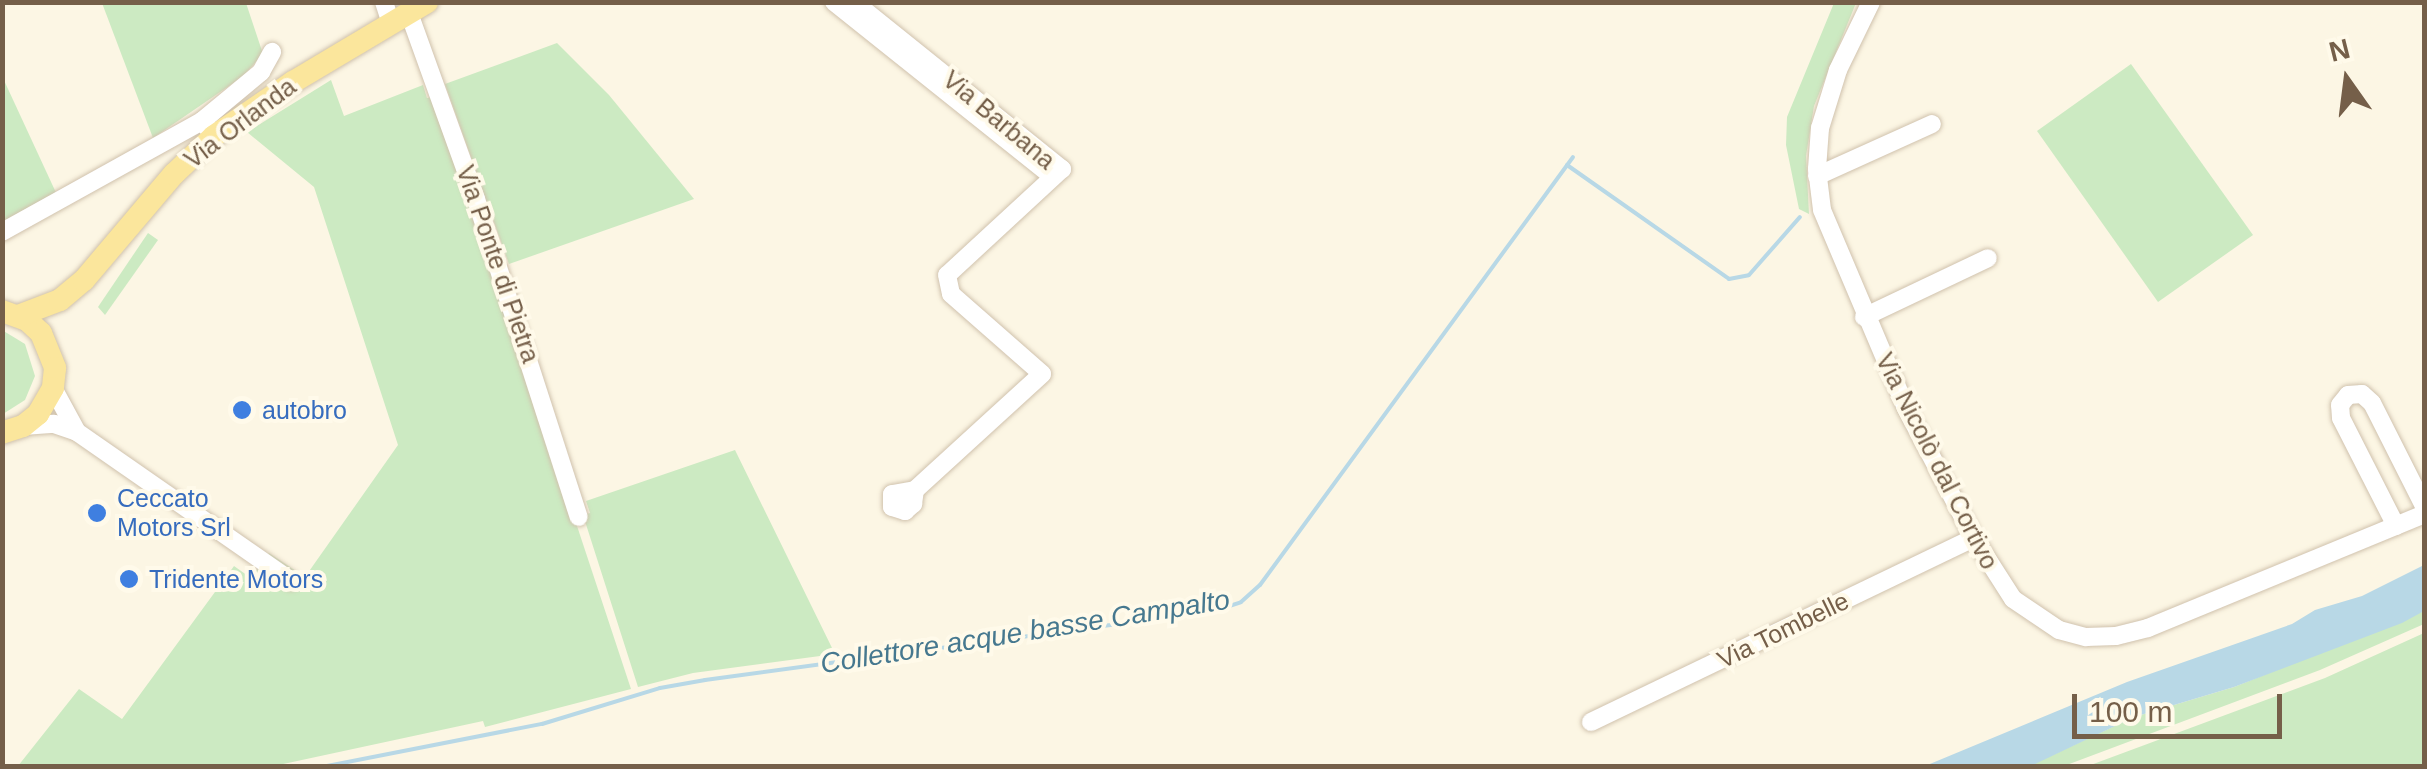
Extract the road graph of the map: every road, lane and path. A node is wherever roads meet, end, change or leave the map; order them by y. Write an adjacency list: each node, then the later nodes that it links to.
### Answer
1 (834, 2): 9 (street)
2 (854, 2): 9 (street, Via Barbana)
3 (1871, 6): 8 (street, Via Nicolò dal Cortivo)
4 (402, 11): 7 (main road, Via Orlanda); 22 (street, Via Ponte di Pietra)
5 (272, 52): 7 (street)
6 (1932, 124): 8 (street)
7 (208, 128): 10 (street); 12 (main road, Via Orlanda)
8 (1817, 176): 14 (street, Via Nicolò dal Cortivo)
9 (1053, 177): 19 (street, Via Barbana)
10 (2, 232)
11 (1988, 258): 14 (street)
12 (84, 280): 13 (main road, Via Orlanda); 15 (main road, Via Orlanda)
13 (10, 314): 15 (main road)
14 (1864, 316): 24 (street, Via Nicolò dal Cortivo)
15 (50, 349): 16 (main road)
16 (53, 388): 17 (main road); 18 (street)
17 (8, 431): 18 (street)
18 (77, 432): 25 (street)
19 (915, 490)
20 (2424, 506): 23 (street)
21 (2424, 514): 23 (street, Via Nicolò dal Cortivo)
22 (580, 516)
23 (2396, 526): 24 (street, Via Nicolò dal Cortivo)
24 (1974, 538): 26 (street, Via Tombelle)
25 (290, 581)
26 (1591, 722)

